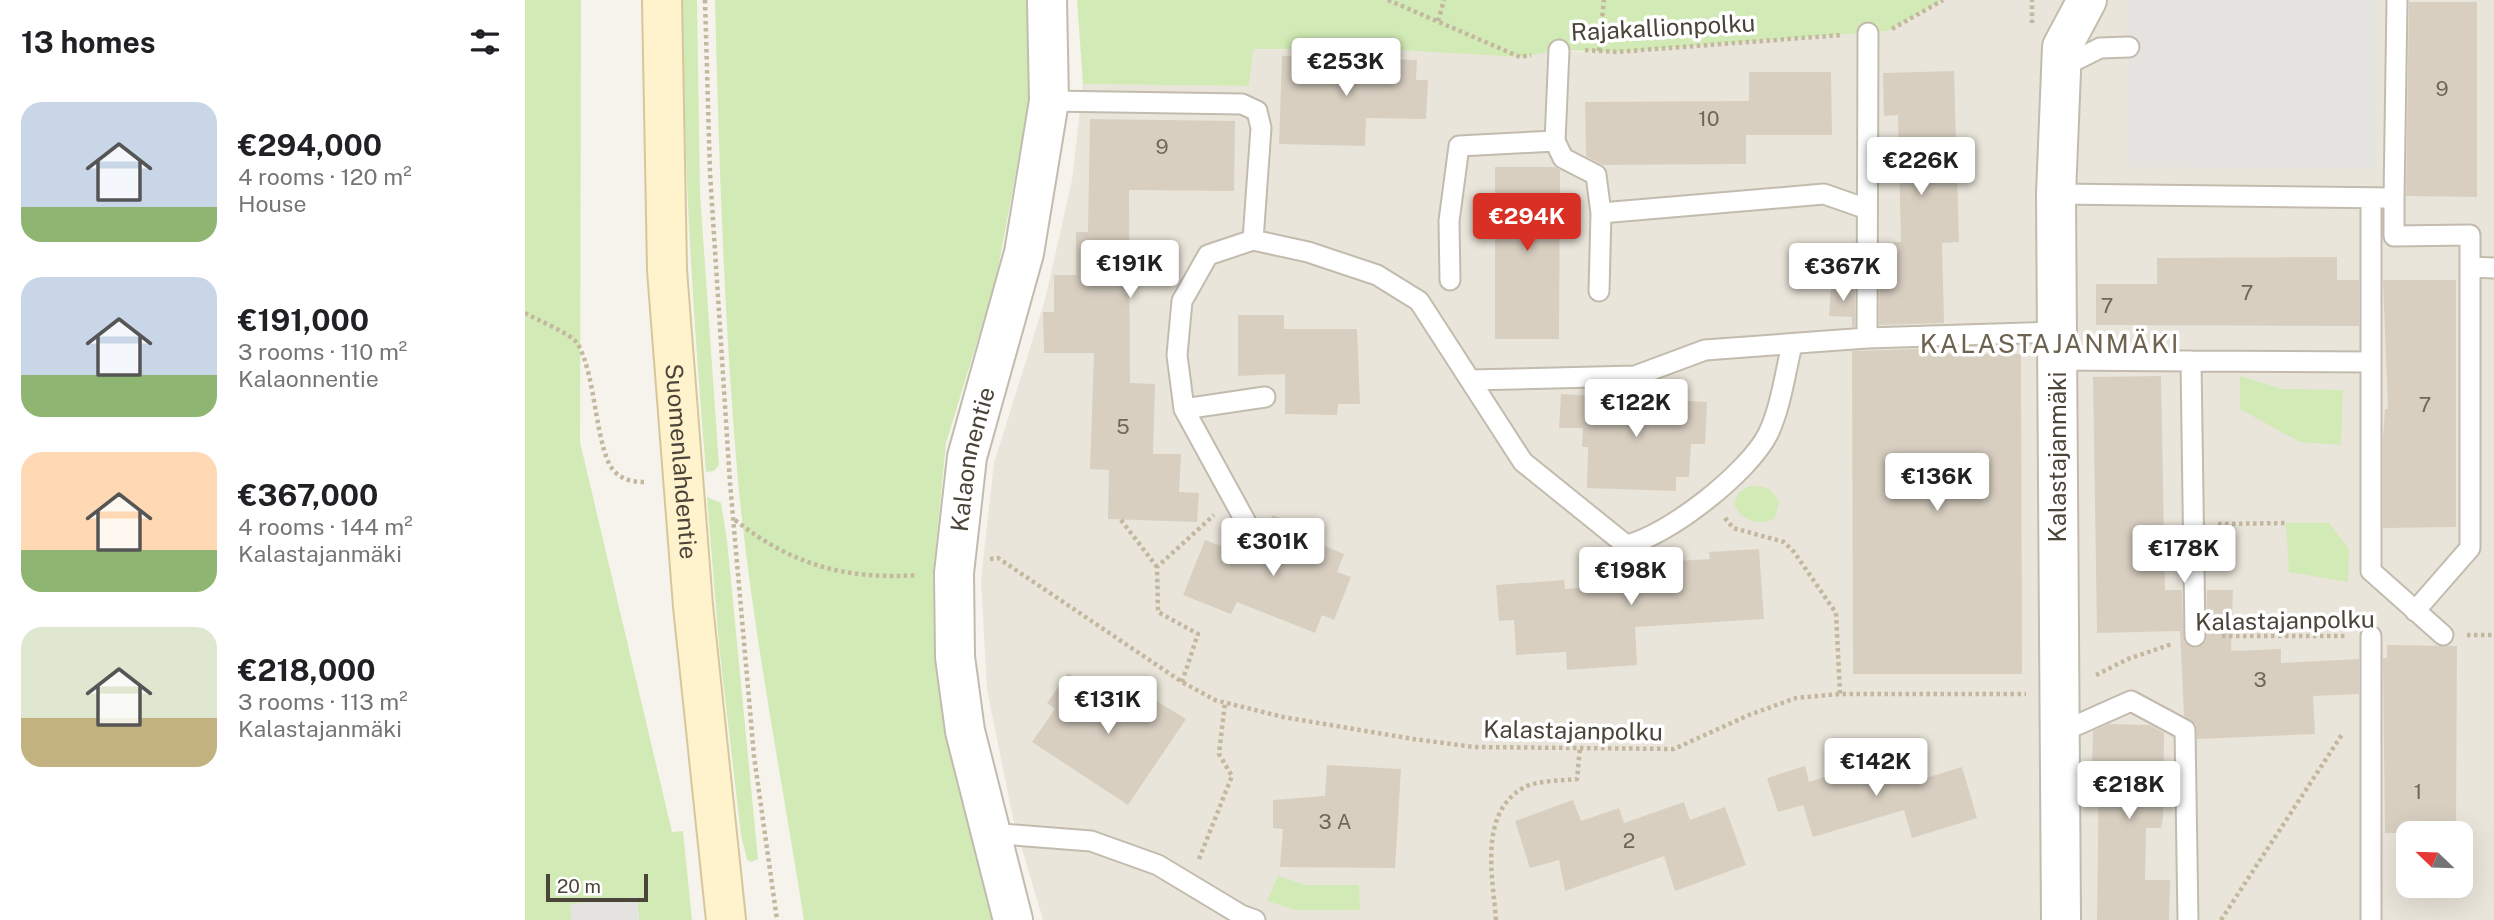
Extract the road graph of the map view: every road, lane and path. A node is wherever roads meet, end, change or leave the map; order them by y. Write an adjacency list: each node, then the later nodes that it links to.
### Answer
1 (662, 0): 62 (main road, Suomenlahdentie)
2 (705, 0): 40 (path)
3 (1047, 0): 16 (street, Kalaonnentie)
4 (1388, 0): 10 (path, Rajakallionpolku)
5 (1444, 0): 10 (path)
6 (1604, 0): 14 (path)
7 (1943, 0): 11 (path, Rajakallionpolku)
8 (2087, 0): 15 (street, Kalastajanmäki)
9 (2397, 0): 19 (lane)
10 (1438, 22): 13 (path, Rajakallionpolku)
11 (1868, 33): 14 (path, Rajakallionpolku); 21 (lane)
12 (2129, 47): 15 (lane)
13 (1559, 50): 14 (path, Rajakallionpolku); 17 (lane)
14 (1599, 51)
15 (2062, 66): 18 (street, Kalastajanmäki)
16 (1049, 101): 23 (lane); 46 (street, Kalaonnentie)
17 (1555, 141): 22 (lane); 26 (lane)
18 (2056, 194): 20 (lane); 31 (street, Kalastajanmäki)
19 (2394, 198): 20 (lane); 24 (lane)
20 (2371, 199): 33 (lane)
21 (1867, 209): 22 (lane); 29 (lane)
22 (1601, 213): 27 (lane)
23 (1253, 240): 34 (lane); 36 (lane)
24 (2470, 267): 25 (lane); 47 (lane)
25 (2494, 268)
26 (1450, 280)
27 (1599, 291)
28 (525, 313): 37 (path)
29 (1867, 338): 30 (lane); 31 (lane)
30 (1792, 345): 34 (lane); 39 (lane)
31 (2056, 346): 32 (lane); 56 (street, Kalastajanmäki)
32 (2191, 361): 33 (lane); 43 (lane)
33 (2371, 362): 47 (lane)
34 (1470, 380): 39 (lane)
35 (1265, 397): 36 (lane)
36 (1184, 408): 38 (lane)
37 (631, 481)
38 (1232, 497): 44 (lane); 45 (path)
39 (1709, 498): 54 (path)
40 (735, 520): 46 (path, Kalastajanpolku); 63 (path)
41 (1121, 520): 45 (path)
42 (2286, 523): 43 (path)
43 (2193, 525): 50 (lane)
44 (1254, 537)
45 (1157, 567): 53 (path)
46 (954, 573): 53 (path, Kalastajanpolku); 59 (street, Kalaonnentie)
47 (2416, 611): 48 (lane)
48 (2443, 635): 49 (path)
49 (2494, 635)
50 (2195, 636): 52 (path, Kalastajanpolku); 56 (path, Kalastajanpolku)
51 (2371, 636): 61 (lane)
52 (2349, 649)
53 (1182, 682): 55 (path, Kalastajanpolku)
54 (1840, 694): 56 (path, Kalastajanpolku); 58 (path, Kalastajanpolku)
55 (1225, 702): 58 (path, Kalastajanpolku); 60 (path)
56 (2067, 709): 67 (street, Kalastajanmäki); 68 (lane)
57 (2348, 726): 69 (path)
58 (1580, 748): 66 (path)
59 (989, 833): 60 (lane); 64 (street, Kalaonnentie)
60 (1189, 883): 65 (lane)
61 (2370, 900): 70 (lane); 71 (lane)
62 (726, 920)
63 (777, 920)
64 (1013, 920)
65 (1255, 920)
66 (1496, 920)
67 (2061, 920)
68 (2187, 920)
69 (2221, 920)
70 (2353, 920)
71 (2371, 920)

